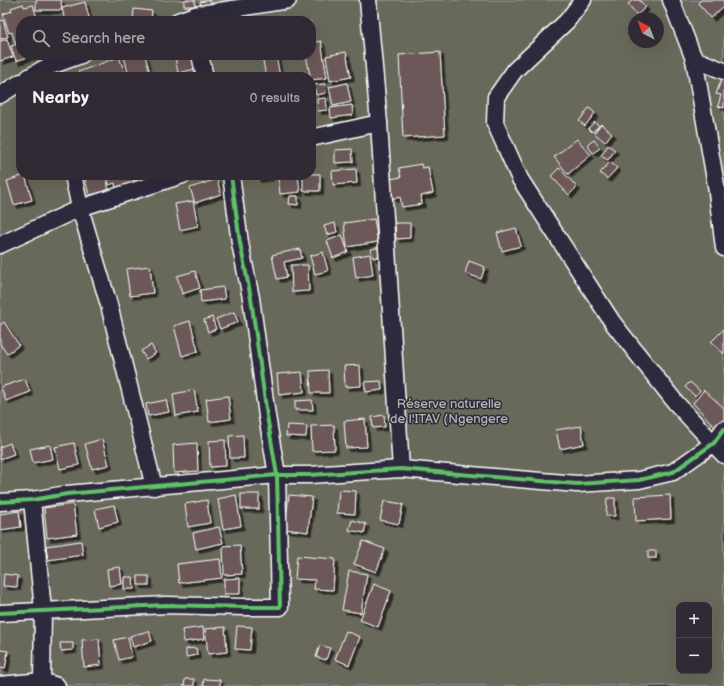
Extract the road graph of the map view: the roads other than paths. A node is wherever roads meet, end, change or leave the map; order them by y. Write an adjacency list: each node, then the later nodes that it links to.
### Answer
1 (288, 0): 5 (street)
2 (368, 0): 14 (street)
3 (584, 0): 23 (street)
4 (671, 0): 6 (street)
5 (205, 16)
6 (694, 58): 9 (street); 21 (street)
7 (70, 60): 10 (street)
8 (201, 60): 11 (street)
9 (724, 71)
10 (46, 72)
11 (204, 72)
12 (16, 85): 13 (street)
13 (0, 95)
14 (378, 123): 15 (street); 24 (street)
15 (316, 137)
16 (74, 180): 19 (street)
17 (167, 180): 19 (street)
18 (232, 180): 25 (street)
19 (80, 208): 20 (street); 26 (street)
20 (0, 245)
21 (724, 248)
22 (724, 429): 23 (street)
23 (719, 449): 24 (street)
24 (401, 469): 25 (street)
25 (277, 475): 26 (street); 29 (street)
26 (154, 487): 27 (street)
27 (32, 500): 28 (street); 29 (street)
28 (0, 502)
29 (43, 610): 30 (street); 31 (street)
30 (0, 613)
31 (42, 681): 32 (street); 33 (street)
32 (1, 685)
33 (57, 686)

